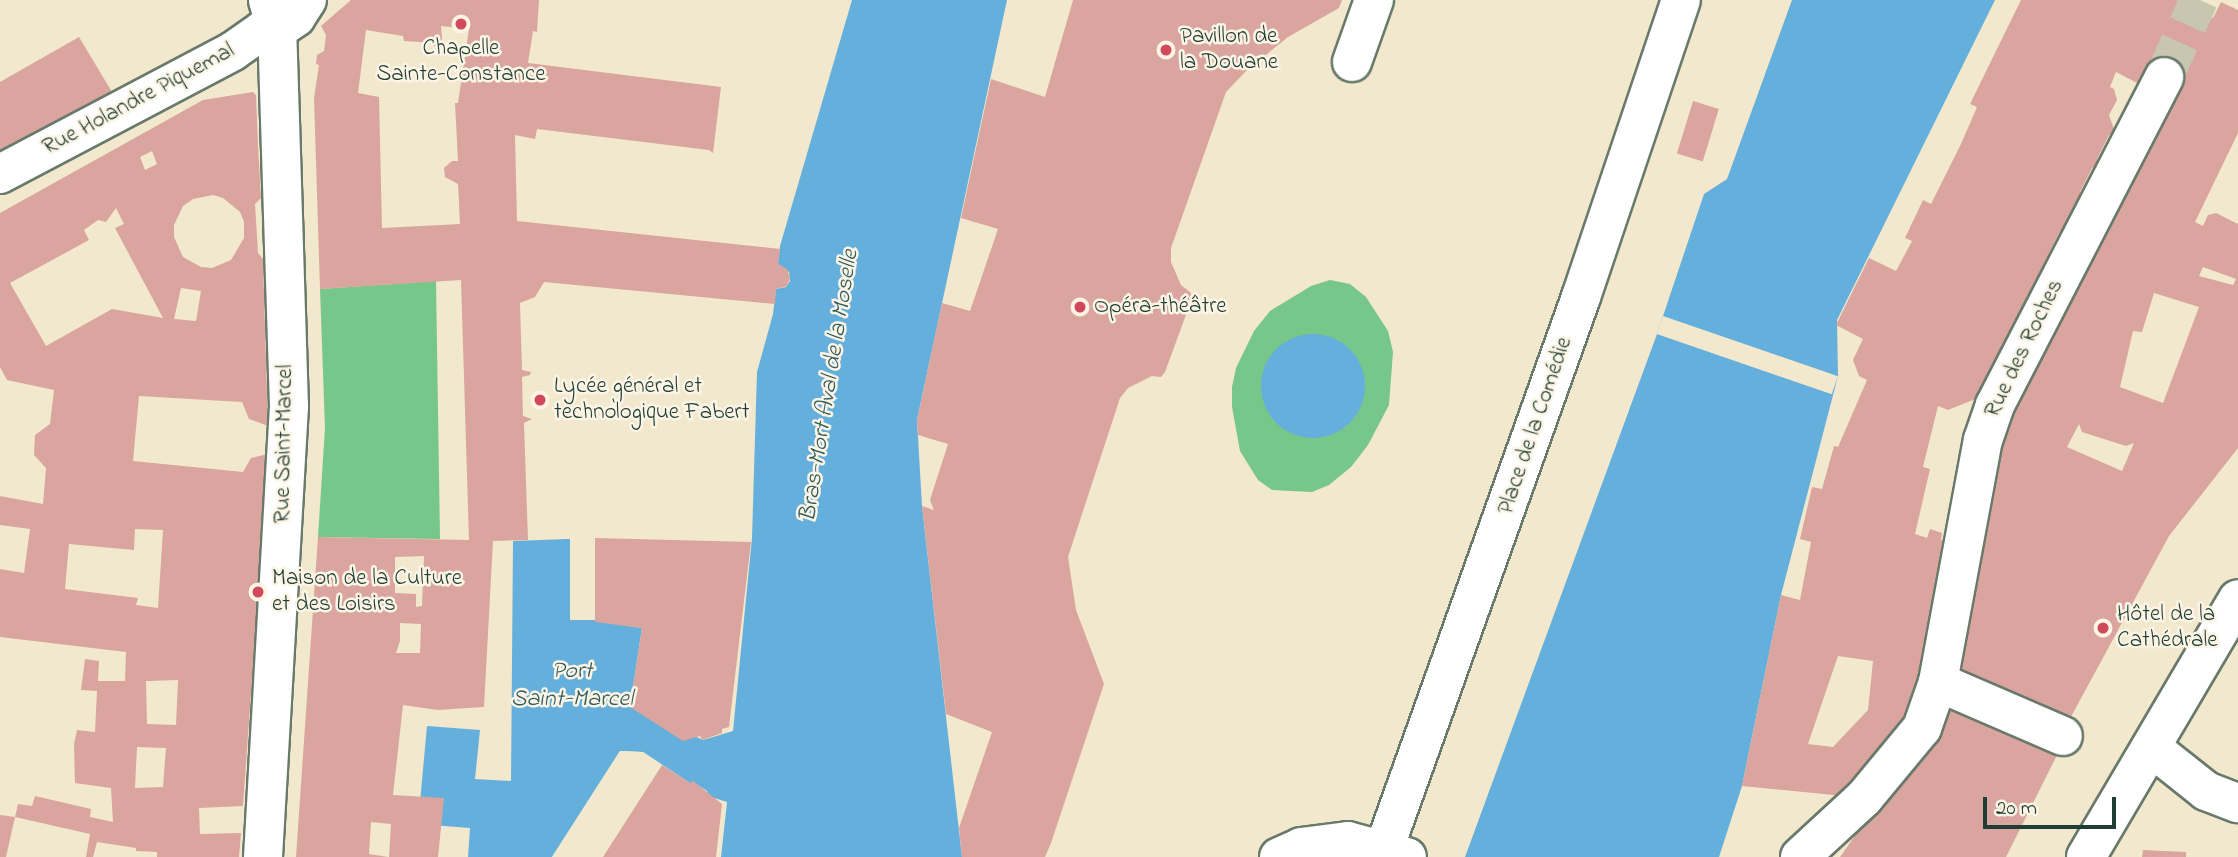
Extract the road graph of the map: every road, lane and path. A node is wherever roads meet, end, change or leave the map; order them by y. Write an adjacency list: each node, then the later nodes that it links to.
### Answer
1 (306, 0): 4 (street)
2 (1374, 0): 5 (street)
3 (1681, 0): 13 (street, Place de la Comédie)
4 (272, 15): 7 (street, Rue Holandre Piquemal); 14 (street, Rue Saint-Marcel)
5 (1352, 62)
6 (2164, 77): 9 (street, Rue des Roches)
7 (0, 174)
8 (2238, 599): 11 (street)
9 (1938, 682): 10 (street); 16 (street, Rue des Roches)
10 (2063, 736)
11 (2152, 748): 12 (street); 17 (street)
12 (2238, 803)
13 (1396, 853): 15 (street, Place de la Comédie)
14 (263, 857)
15 (1279, 857)
16 (1800, 857)
17 (2086, 857)

